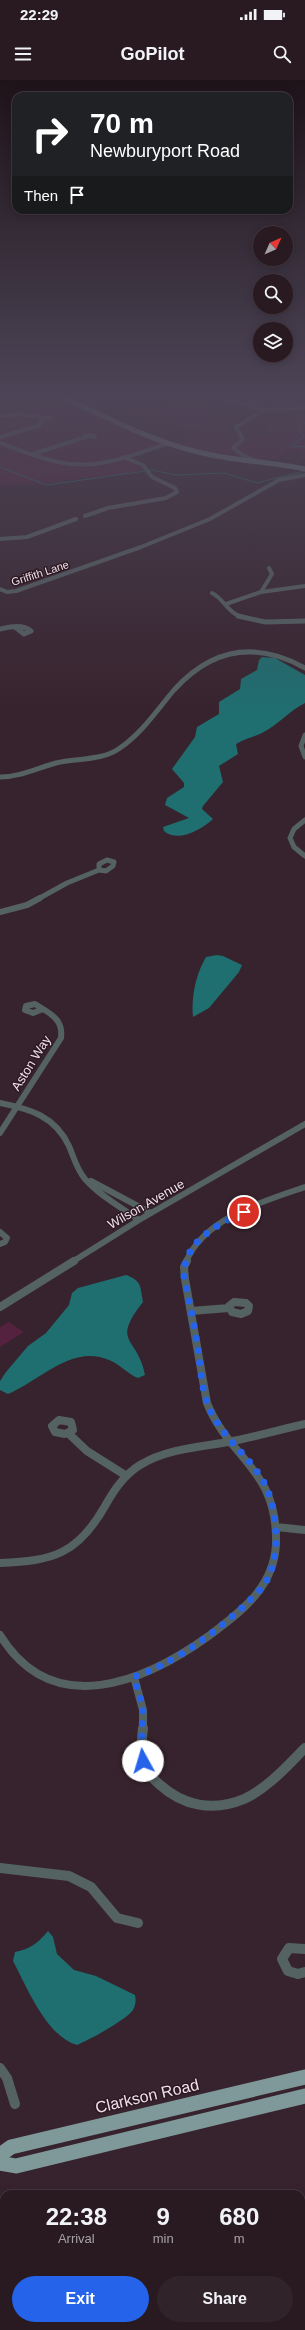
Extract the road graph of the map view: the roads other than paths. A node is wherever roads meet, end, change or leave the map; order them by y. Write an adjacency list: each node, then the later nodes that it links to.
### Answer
1 (143, 502): 3 (street)
2 (241, 502): 6 (street, Griffith Lane)
3 (0, 539)
4 (269, 568): 7 (street)
5 (305, 586): 7 (street)
6 (0, 589)
7 (261, 592): 9 (street)
8 (212, 593): 9 (street)
9 (226, 604): 10 (street)
10 (305, 621)
11 (15, 627): 12 (street)
12 (0, 629)
13 (305, 668): 16 (street)
14 (305, 735): 15 (street)
15 (305, 757)
16 (0, 777)
17 (305, 820): 18 (street)
18 (305, 856)
19 (100, 870): 20 (street)
20 (0, 912)
21 (43, 1009): 23 (street, Aston Way)
22 (0, 1103): 23 (street)
23 (17, 1106): 25 (street, Aston Way); 26 (street)
24 (305, 1124): 28 (street, Wilson Avenue)
25 (0, 1133)
26 (85, 1178): 28 (street); 29 (street)
27 (305, 1187): 34 (street)
28 (151, 1213): 29 (street, Wilson Avenue)
29 (139, 1220): 32 (street, Wilson Avenue)
30 (0, 1232): 31 (street)
31 (0, 1244)
32 (0, 1307)
33 (229, 1308): 34 (street)
34 (191, 1311): 37 (street)
35 (305, 1424): 37 (street)
36 (68, 1433): 38 (street)
37 (230, 1442): 38 (street); 39 (street)
38 (125, 1475): 41 (street)
39 (276, 1527): 40 (street); 43 (street)
40 (305, 1530)
41 (0, 1563)
42 (0, 1636): 43 (street)
43 (134, 1677): 44 (street)
44 (305, 1748)
45 (0, 1868): 46 (street)
46 (138, 1923)
47 (305, 1949): 48 (street)
48 (305, 1972)
49 (0, 2068): 52 (street)
50 (305, 2077): 53 (main road, Clarkson Road)
51 (305, 2096): 54 (main road)
52 (15, 2104)
53 (0, 2155)
54 (0, 2163)

